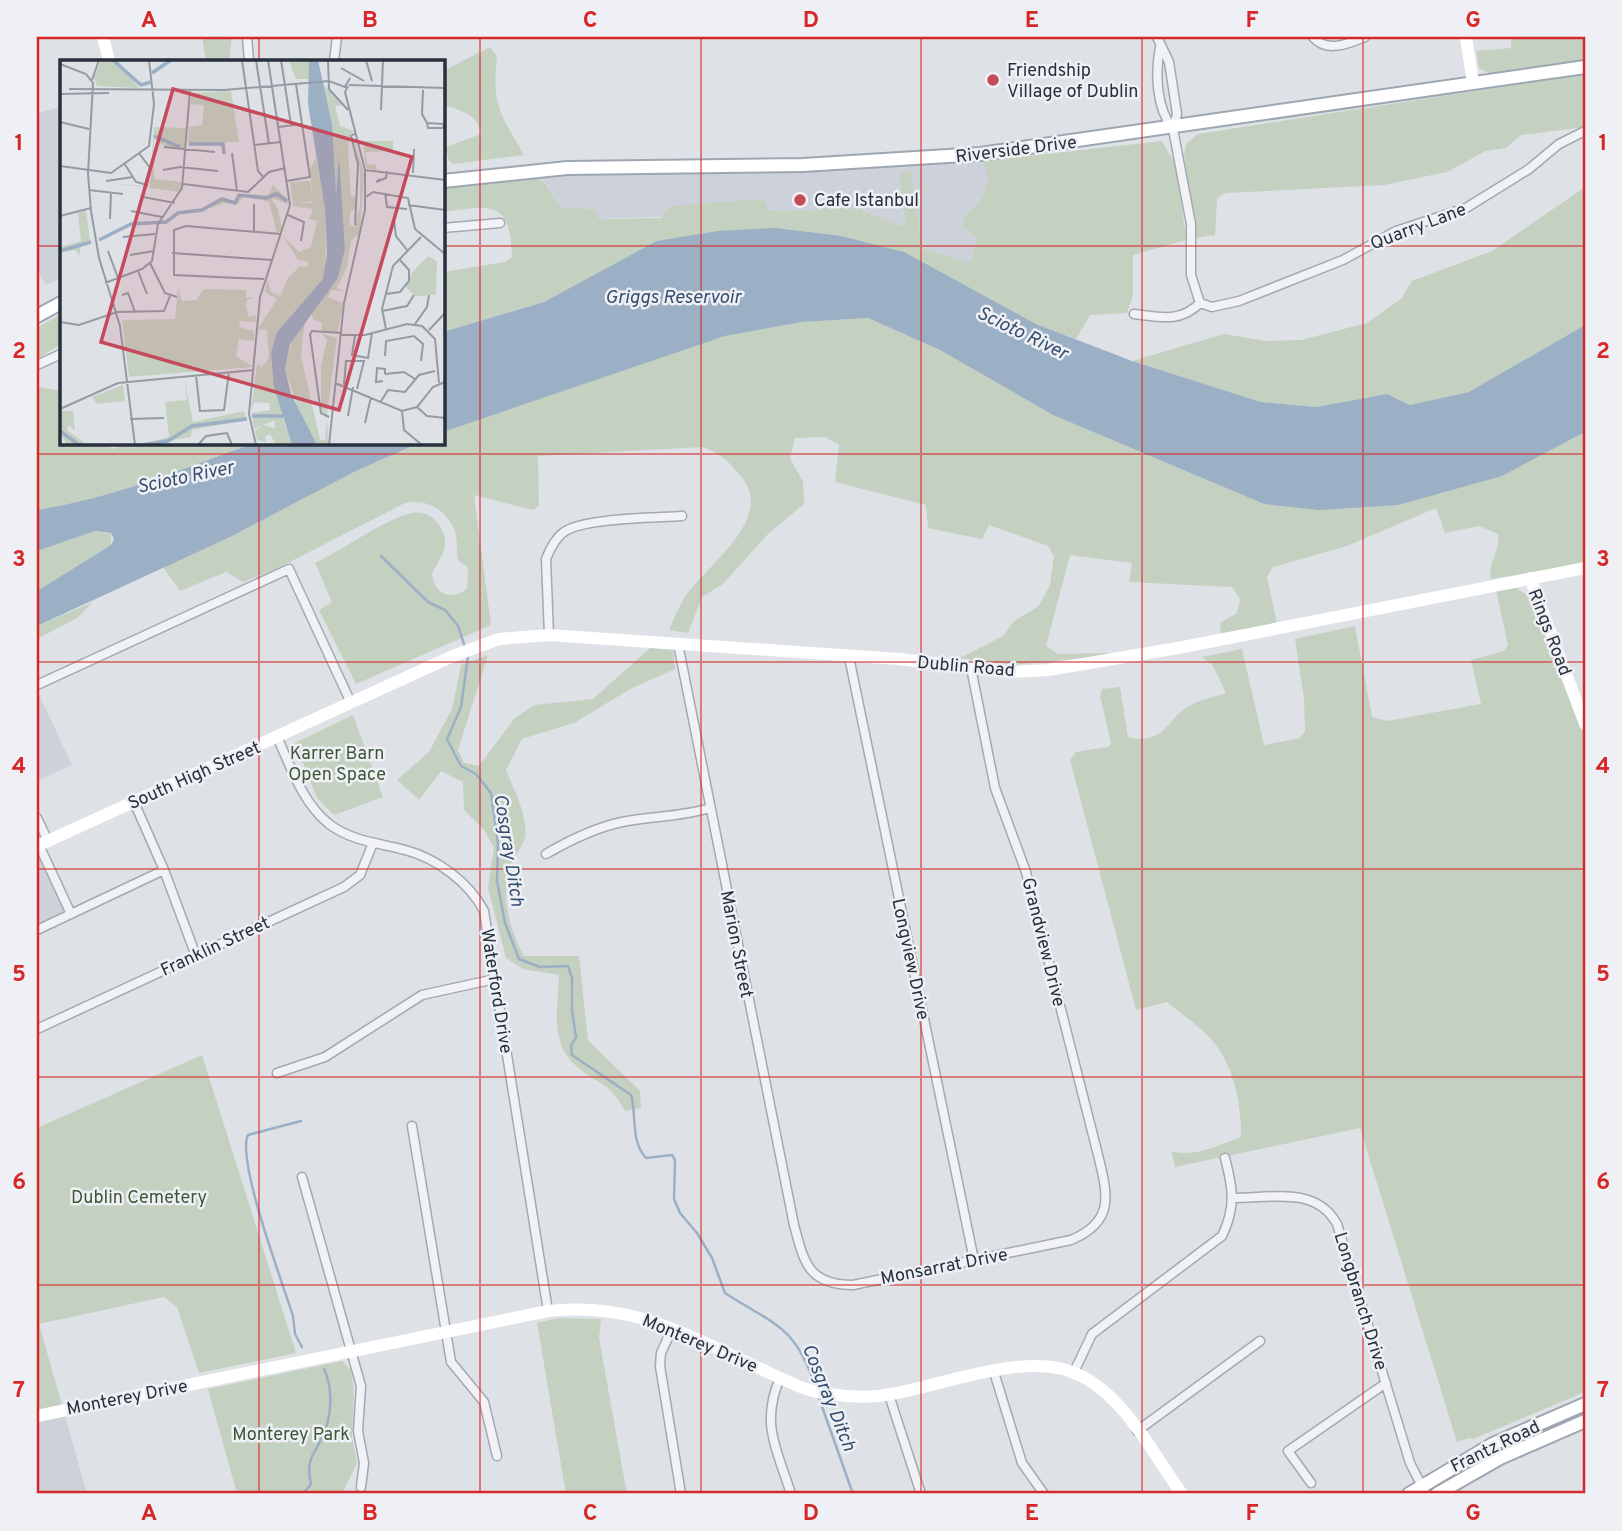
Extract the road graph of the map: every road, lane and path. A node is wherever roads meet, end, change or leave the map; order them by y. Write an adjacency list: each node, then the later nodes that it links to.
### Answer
1 (103, 37): 9 (main road)
2 (247, 37): 10 (street)
3 (337, 37): 11 (street)
4 (1157, 37): 8 (street)
5 (1365, 37): 7 (street)
6 (1466, 37): 13 (main road)
7 (1316, 40)
8 (1160, 47): 14 (street); 14 (street)
9 (109, 60)
10 (249, 60)
11 (334, 60)
12 (1585, 67): 13 (main road, Riverside Drive)
13 (1473, 83): 14 (main road, Riverside Drive)
14 (1173, 129): 16 (main road, Riverside Drive); 19 (street)
15 (1585, 131): 19 (street, Quarry Lane)
16 (444, 181)
17 (500, 223): 18 (street)
18 (444, 228)
19 (1200, 303): 21 (street, Quarry Lane)
20 (60, 304): 22 (main road)
21 (1134, 314)
22 (37, 316)
23 (60, 354): 24 (street)
24 (37, 365)
25 (682, 516): 28 (street)
26 (1585, 568): 27 (main road, Dublin Road)
27 (1530, 578): 31 (main road, Dublin Road); 34 (main road, Rings Road)
28 (549, 635): 29 (main road, Dublin Road); 33 (main road, Dublin Road)
29 (678, 644): 30 (main road, Dublin Road); 37 (street, Marion Street)
30 (849, 657): 31 (main road, Dublin Road); 55 (street, Longview Drive)
31 (971, 668): 53 (street, Grandview Drive)
32 (37, 685): 33 (street)
33 (351, 703): 35 (main road, South High Street)
34 (1584, 720)
35 (277, 737): 36 (main road, South High Street); 39 (street, Waterford Drive)
36 (134, 802): 40 (main road, South High Street); 42 (street)
37 (709, 808): 41 (street); 54 (street, Marion Street)
38 (37, 818): 40 (street)
39 (373, 843): 45 (street, Franklin Street); 46 (street, Waterford Drive)
40 (41, 844): 43 (street)
41 (546, 854)
42 (164, 870): 43 (street); 45 (street)
43 (71, 914): 44 (street)
44 (37, 930)
45 (196, 956): 47 (street, Franklin Street)
46 (495, 979): 48 (street); 56 (street, Waterford Drive)
47 (37, 1028)
48 (277, 1073)
49 (412, 1126): 58 (street)
50 (1225, 1158): 52 (street)
51 (302, 1177): 60 (street)
52 (1234, 1198): 62 (street); 64 (street, Longbranch Drive)
53 (1101, 1217): 55 (street, Monsarrat Drive)
54 (799, 1243): 55 (street, Monsarrat Drive)
55 (974, 1260)
56 (548, 1311): 57 (main road, Monterey Drive); 58 (main road, Monterey Drive)
57 (672, 1329): 63 (main road, Monterey Drive); 75 (street)
58 (446, 1334): 60 (main road, Monterey Drive); 71 (street)
59 (1260, 1341): 69 (street)
60 (354, 1352): 67 (main road, Monterey Drive); 73 (street)
61 (994, 1372): 62 (main road, Monterey Drive); 65 (main road, Monterey Drive); 78 (street)
62 (1074, 1372): 69 (main road, Monterey Drive)
63 (780, 1378): 65 (main road, Monterey Drive); 76 (street)
64 (1386, 1383): 72 (street); 74 (street, Longbranch Drive)
65 (889, 1395): 77 (street)
66 (1585, 1404): 70 (main road, Frantz Road)
67 (37, 1416)
68 (1585, 1421): 81 (main road, Frantz Road)
69 (1137, 1431): 79 (main road, Monterey Drive)
70 (1487, 1447): 74 (main road, Frantz Road); 81 (main road)
71 (497, 1456)
72 (1311, 1483)
73 (361, 1487)
74 (1420, 1492): 80 (main road, Frantz Road)
75 (681, 1494)
76 (791, 1494)
77 (921, 1494)
78 (1044, 1494)
79 (1182, 1494)
80 (1409, 1494)
81 (1434, 1494)

